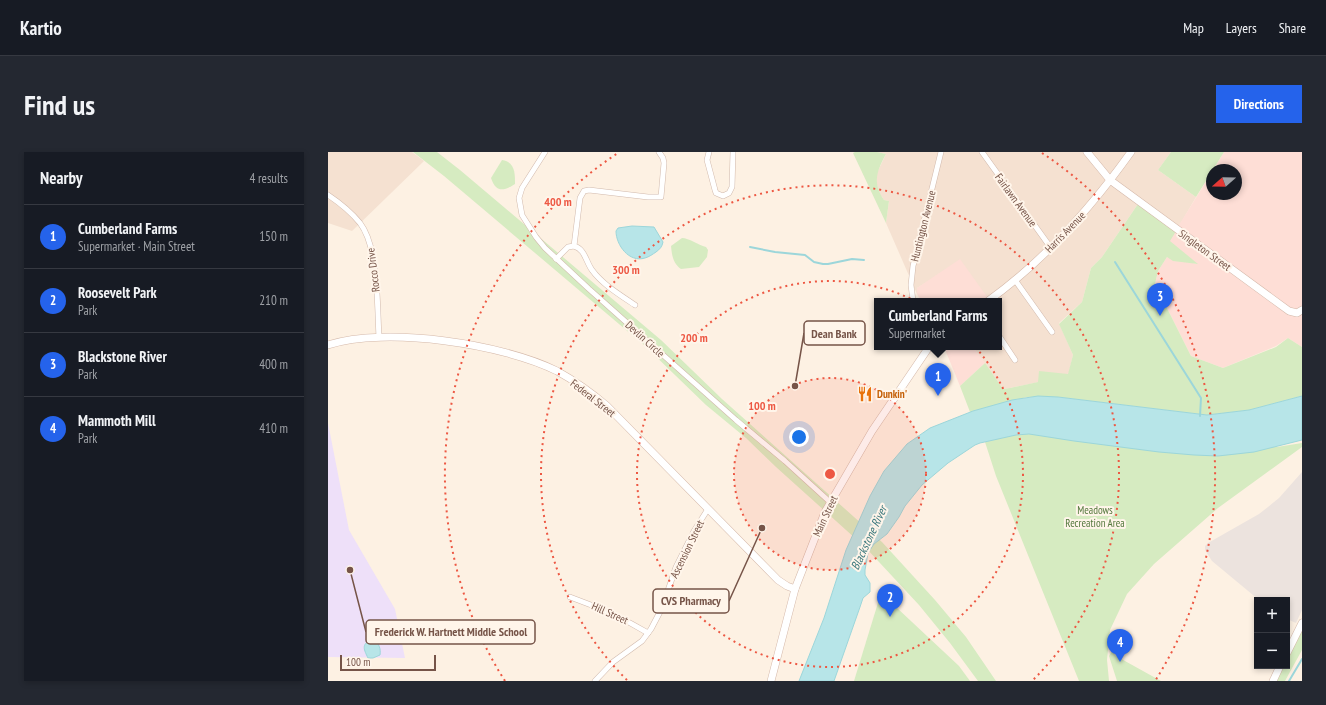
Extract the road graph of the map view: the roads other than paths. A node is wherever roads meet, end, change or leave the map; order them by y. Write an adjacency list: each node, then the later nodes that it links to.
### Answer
1 (545, 152): 13 (street, Devlin Circle)
2 (659, 152): 11 (street)
3 (710, 152): 4 (street)
4 (733, 152)
5 (941, 152): 15 (street, Huntington Avenue)
6 (982, 152): 12 (street, Fairlawn Avenue)
7 (1087, 152): 9 (street, Singleton Street)
8 (1131, 152): 9 (street, Harris Avenue)
9 (1110, 180): 12 (street, Harris Avenue); 18 (street, Singleton Street)
10 (328, 195): 20 (street, Rocco Drive)
11 (574, 246): 13 (street); 17 (street)
12 (1051, 248): 14 (street, Harris Avenue)
13 (556, 259): 25 (street, Devlin Circle)
14 (1014, 280): 16 (street, Harris Avenue); 19 (street)
15 (912, 298)
16 (992, 298)
17 (635, 305)
18 (1302, 310)
19 (1052, 332)
20 (379, 337): 22 (street, Federal Street); 26 (street, Federal Street)
21 (1002, 340): 24 (street)
22 (328, 345)
23 (927, 350): 25 (street, Main Street)
24 (1015, 360)
25 (830, 502): 27 (street, Main Street)
26 (708, 509): 27 (street, Federal Street); 30 (street, Ascension Street)
27 (795, 589): 34 (street, Main Street)
28 (570, 597): 30 (street, Hill Street)
29 (1302, 623): 31 (street)
30 (648, 633): 33 (street, Ascension Street)
31 (1290, 647)
32 (1279, 669): 35 (street)
33 (595, 681)
34 (771, 681)
35 (1273, 681)

